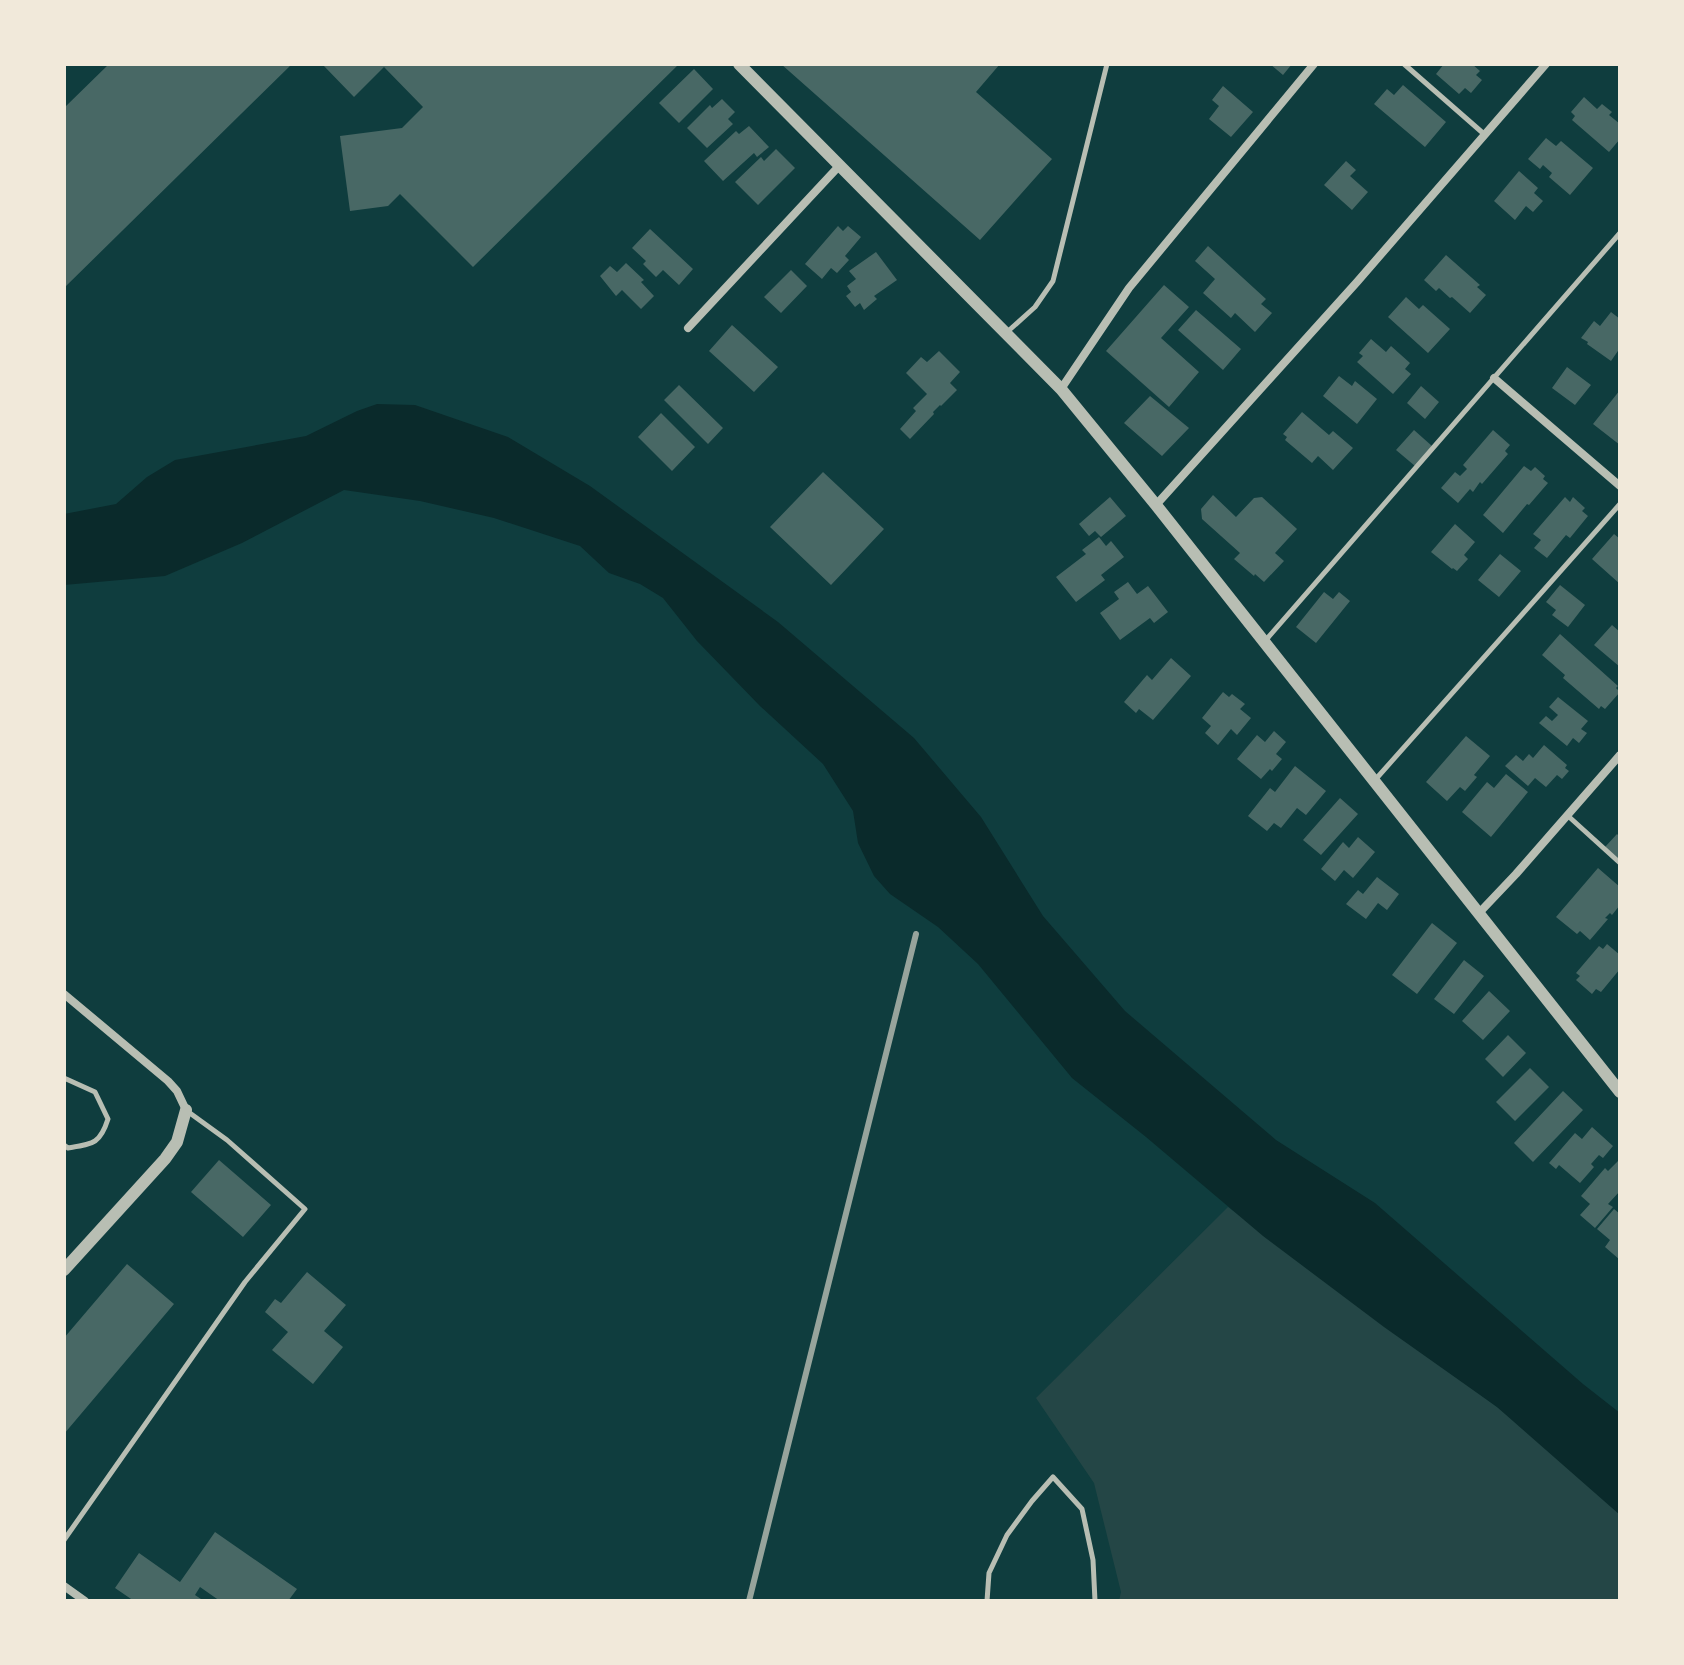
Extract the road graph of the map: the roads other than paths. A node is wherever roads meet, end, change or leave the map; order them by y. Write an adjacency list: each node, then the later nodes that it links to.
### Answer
1 (739, 64): 7 (street)
2 (1107, 64): 10 (lane)
3 (1314, 64): 12 (street)
4 (1404, 64): 6 (lane)
5 (1546, 64): 6 (street)
6 (1484, 134): 15 (street)
7 (840, 165): 9 (street); 10 (street)
8 (1620, 233): 11 (lane)
9 (688, 328)
10 (1006, 333): 12 (street)
11 (1494, 378): 13 (street); 16 (lane)
12 (1061, 389): 15 (street)
13 (1620, 486)
14 (1620, 504): 18 (lane)
15 (1156, 505): 16 (street)
16 (1264, 641): 18 (street)
17 (1620, 755): 19 (street)
18 (1375, 781): 21 (street)
19 (1567, 815): 20 (lane); 21 (street)
20 (1620, 863)
21 (1479, 913): 24 (street)
22 (64, 994): 25 (street)
23 (64, 1078): 26 (lane)
24 (1620, 1092)
25 (186, 1110): 27 (street); 28 (lane)
26 (64, 1145)
27 (64, 1270)
28 (64, 1540)
29 (64, 1586): 30 (street)
30 (85, 1601)
31 (987, 1601): 32 (lane)
32 (1095, 1601)

